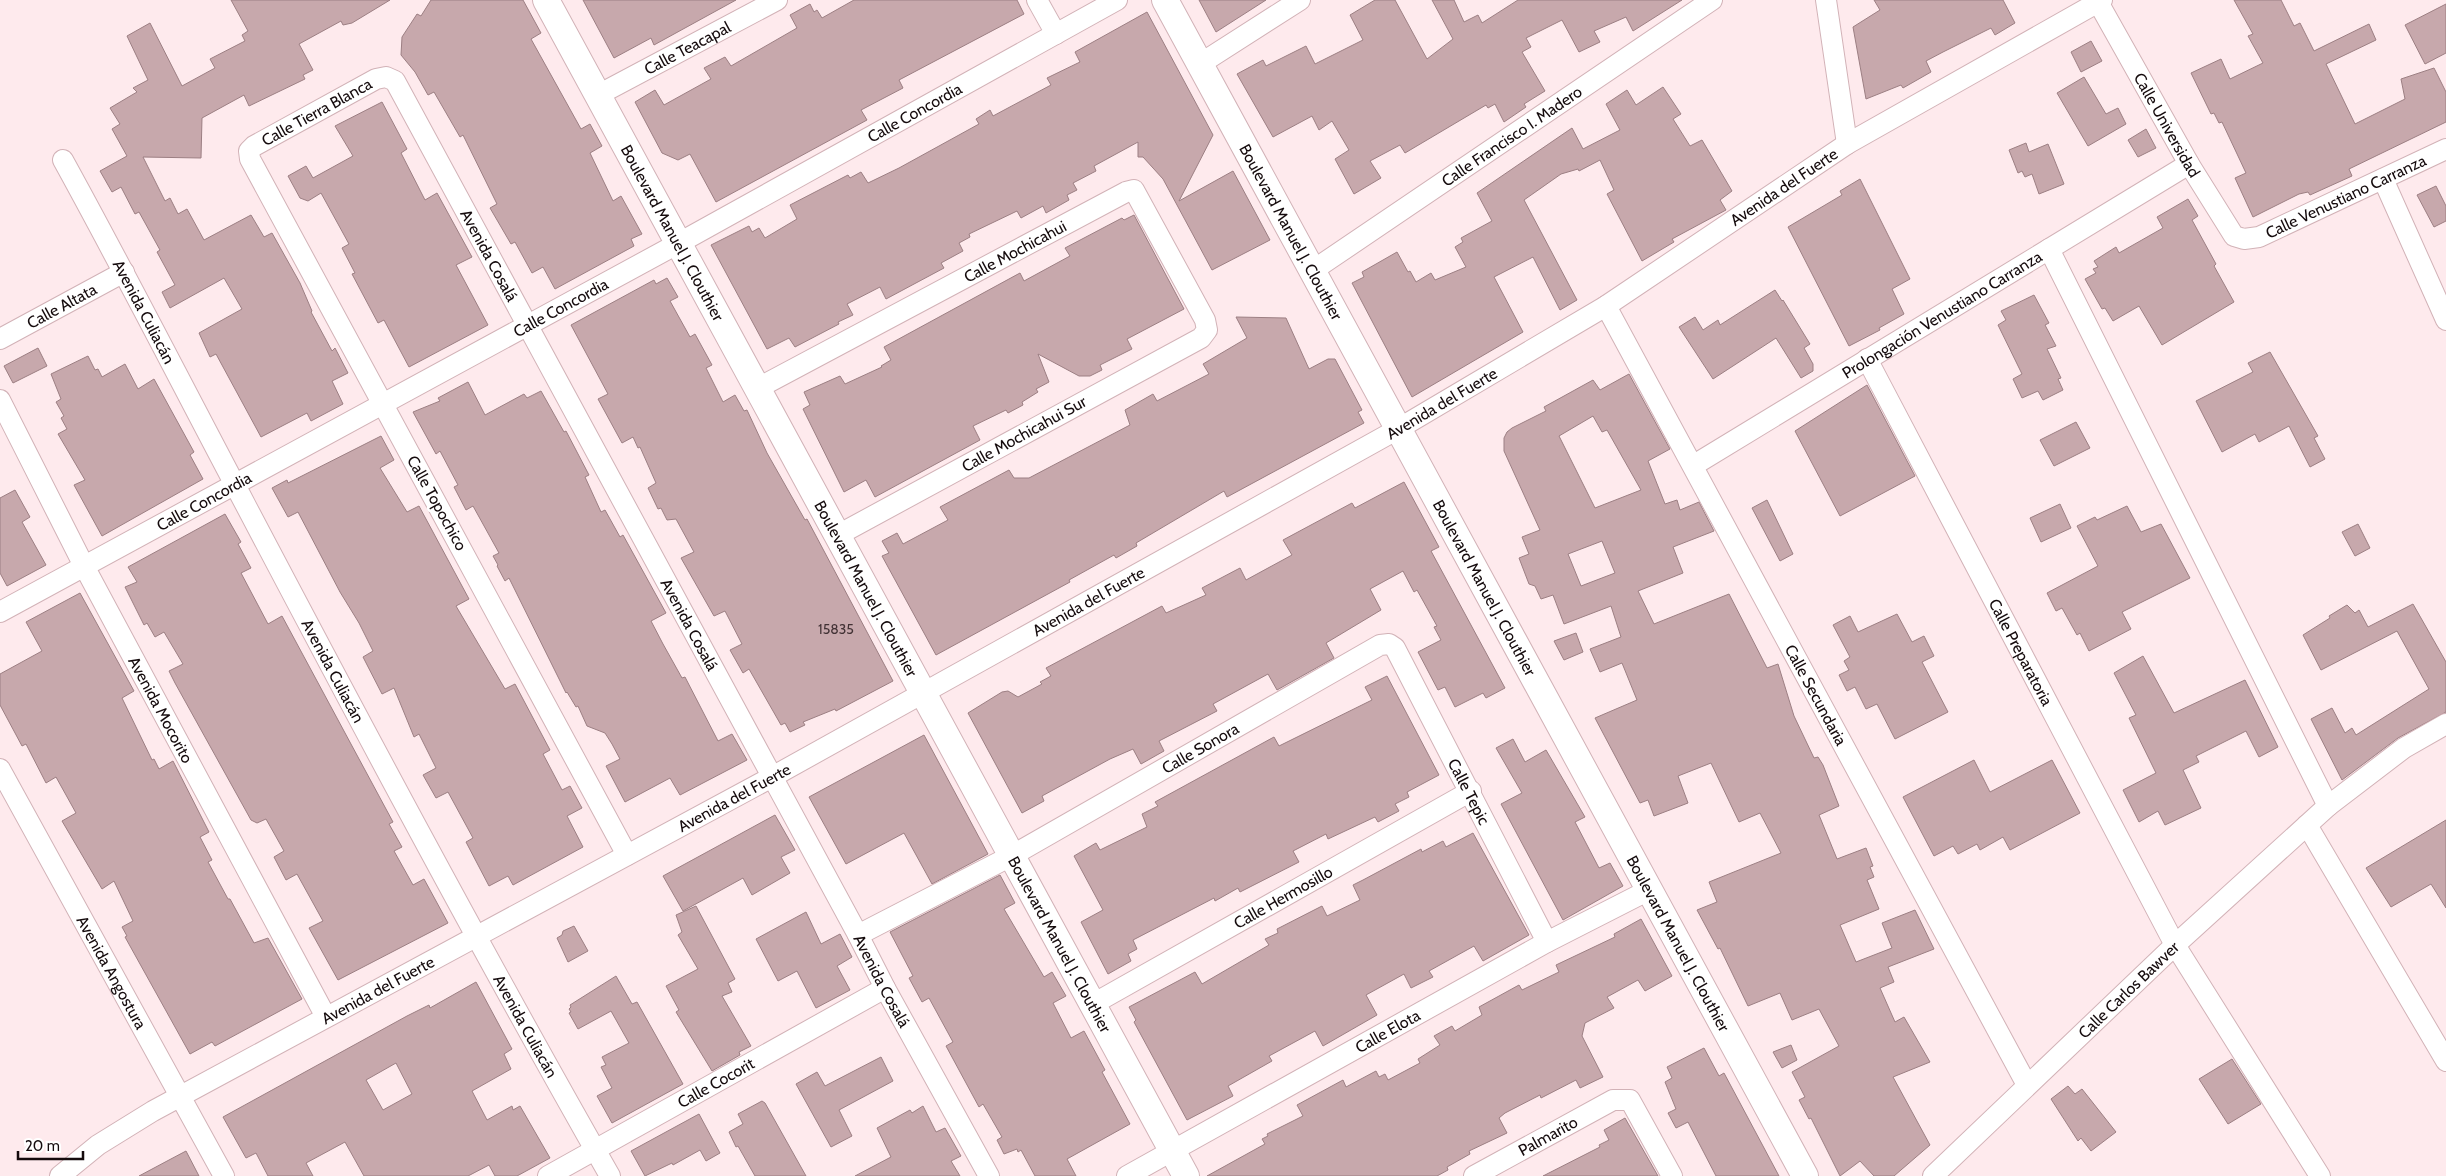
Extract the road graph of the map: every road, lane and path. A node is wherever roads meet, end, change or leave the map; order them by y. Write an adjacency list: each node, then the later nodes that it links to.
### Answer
1 (546, 0): 13 (main road, Boulevard Manuel J. Clouthier)
2 (777, 0): 13 (street, Calle Teacapal)
3 (1037, 0): 10 (street)
4 (1117, 0): 10 (street, Calle Concordia)
5 (1165, 0): 11 (main road, Boulevard Manuel J. Clouthier)
6 (1300, 0): 11 (street)
7 (1712, 0): 23 (street, Calle Francisco I. Madero)
8 (1826, 0): 14 (street)
9 (2100, 1): 14 (street, Avenida del Fuerte); 18 (street, Calle Universidad)
10 (1056, 34): 21 (street, Calle Concordia)
11 (1200, 64): 23 (main road, Boulevard Manuel J. Clouthier)
12 (386, 77): 16 (street, Calle Tierra Blanca); 27 (street, Avenida Cosalá)
13 (598, 95): 21 (main road, Boulevard Manuel J. Clouthier)
14 (1847, 144): 25 (street, Avenida del Fuerte)
15 (2446, 149): 19 (street, Calle Venustiano Carranza)
16 (249, 151): 33 (street, Calle Topochico)
17 (63, 160): 24 (street, Avenida Culiacán)
18 (2189, 164): 20 (street, Calle Universidad); 22 (street, Prolongación Venustiano Carranza)
19 (2383, 179): 20 (street, Calle Venustiano Carranza); 26 (street)
20 (2244, 239)
21 (679, 242): 27 (street, Calle Concordia); 31 (main road, Boulevard Manuel J. Clouthier)
22 (2049, 249): 30 (street, Prolongación Venustiano Carranza); 46 (street)
23 (1312, 271): 34 (main road, Boulevard Manuel J. Clouthier)
24 (124, 272): 29 (street, Calle Altata); 36 (street, Avenida Culiacán)
25 (1606, 306): 34 (street, Avenida del Fuerte); 35 (street, Calle Secundaria)
26 (2446, 320)
27 (528, 324): 33 (street, Calle Concordia); 44 (street, Avenida Cosalá)
28 (1207, 330): 31 (street, Calle Mochicahui); 37 (street, Calle Mochicahui Sur)
29 (0, 339)
30 (1867, 359): 35 (street, Prolongación Venustiano Carranza); 54 (street, Calle Preparatoria)
31 (758, 388): 37 (main road, Boulevard Manuel J. Clouthier)
32 (0, 400): 38 (street, Avenida Mocorito)
33 (382, 403): 36 (street, Calle Concordia); 48 (street, Calle Topochico)
34 (1398, 429): 41 (street, Avenida del Fuerte); 50 (main road, Boulevard Manuel J. Clouthier)
35 (1694, 466): 59 (street, Calle Secundaria)
36 (235, 484): 38 (street, Calle Concordia); 52 (street, Avenida Culiacán)
37 (838, 535): 41 (main road, Boulevard Manuel J. Clouthier)
38 (84, 566): 39 (street, Calle Concordia); 57 (street, Avenida Mocorito)
39 (0, 612)
40 (1389, 644): 45 (street, Calle Tepic); 49 (street, Calle Sonora)
41 (923, 692): 44 (street, Avenida del Fuerte); 49 (main road, Boulevard Manuel J. Clouthier)
42 (2446, 724): 46 (street, Calle Carlos Bawver)
43 (0, 769): 60 (street, Avenida Angostura)
44 (772, 777): 48 (street, Avenida del Fuerte); 51 (street, Avenida Cosalá)
45 (1470, 792): 53 (street, Calle Tepic); 56 (street, Calle Hermosillo)
46 (2328, 806): 47 (street, Calle Carlos Bawver)
47 (2307, 825): 54 (street, Calle Carlos Bawver); 58 (street)
48 (627, 854): 52 (street, Avenida del Fuerte)
49 (1013, 855): 51 (street, Calle Sonora); 56 (main road, Boulevard Manuel J. Clouthier)
50 (1649, 890): 53 (street, Calle Elota); 72 (main road, Boulevard Manuel J. Clouthier)
51 (858, 935): 55 (street, Avenida Cosalá)
52 (477, 937): 57 (street, Avenida del Fuerte); 61 (street, Avenida Culiacán)
53 (1547, 942): 62 (street, Calle Elota)
54 (2175, 945): 59 (street, Calle Carlos Bawver); 74 (street, Calle Preparatoria)
55 (885, 988): 61 (street, Calle Cocorit); 67 (street, Avenida Cosalá)
56 (1093, 1004): 62 (main road, Boulevard Manuel J. Clouthier)
57 (326, 1017): 60 (street, Avenida del Fuerte)
58 (2446, 1061)
59 (2027, 1085): 73 (street, Calle Carlos Bawver)
60 (180, 1097): 63 (street, Avenida del Fuerte); 64 (street, Avenida Angostura)
61 (595, 1150): 65 (street, Calle Cocorit); 66 (street, Avenida Culiacán)
62 (1173, 1151): 68 (street, Calle Elota); 69 (main road, Boulevard Manuel J. Clouthier)
63 (60, 1176)
64 (224, 1176)
65 (548, 1176)
66 (610, 1176)
67 (990, 1176)
68 (1128, 1176)
69 (1186, 1176)
70 (1474, 1176): 71 (street, Palmarito)
71 (1672, 1176)
72 (1804, 1176)
73 (1933, 1176)
74 (2320, 1176)

